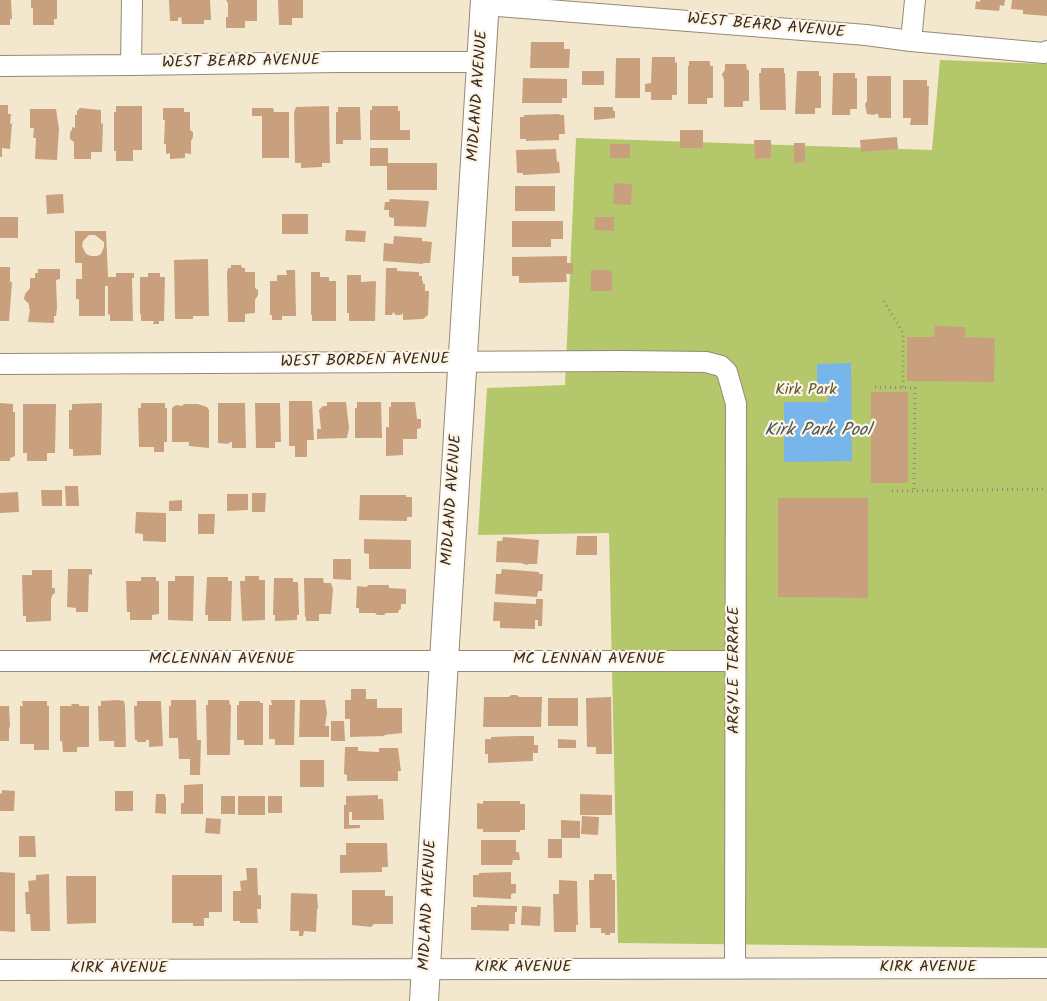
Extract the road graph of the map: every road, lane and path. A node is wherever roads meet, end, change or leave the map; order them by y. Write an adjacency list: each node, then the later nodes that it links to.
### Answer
1 (132, 0): 7 (street)
2 (915, 0): 4 (street)
3 (485, 2): 4 (street, WEST BEARD AVENUE); 6 (street, MIDLAND AVENUE)
4 (911, 41): 5 (street, WEST BEARD AVENUE)
5 (1047, 51)
6 (481, 62): 7 (street, WEST BEARD AVENUE); 10 (street, MIDLAND AVENUE)
7 (131, 65): 8 (street, WEST BEARD AVENUE)
8 (0, 66)
9 (884, 302): 14 (path)
10 (462, 361): 11 (street, WEST BORDEN AVENUE); 12 (street, WEST BORDEN AVENUE); 18 (street, MIDLAND AVENUE)
11 (0, 364)
12 (727, 372): 20 (street, ARGYLE TERRACE)
13 (875, 387): 14 (path)
14 (903, 388): 17 (path)
15 (1047, 489): 17 (path)
16 (892, 491): 17 (path)
17 (914, 491)
18 (444, 660): 19 (street, MCLENNAN AVENUE); 20 (street, MC LENNAN AVENUE); 21 (street, MIDLAND AVENUE)
19 (0, 661)
20 (735, 661): 22 (street, ARGYLE TERRACE)
21 (425, 968): 22 (street, KIRK AVENUE); 24 (street, KIRK AVENUE); 25 (street, MIDLAND AVENUE)
22 (735, 968): 23 (street, KIRK AVENUE)
23 (1047, 968)
24 (0, 970)
25 (424, 1001)

